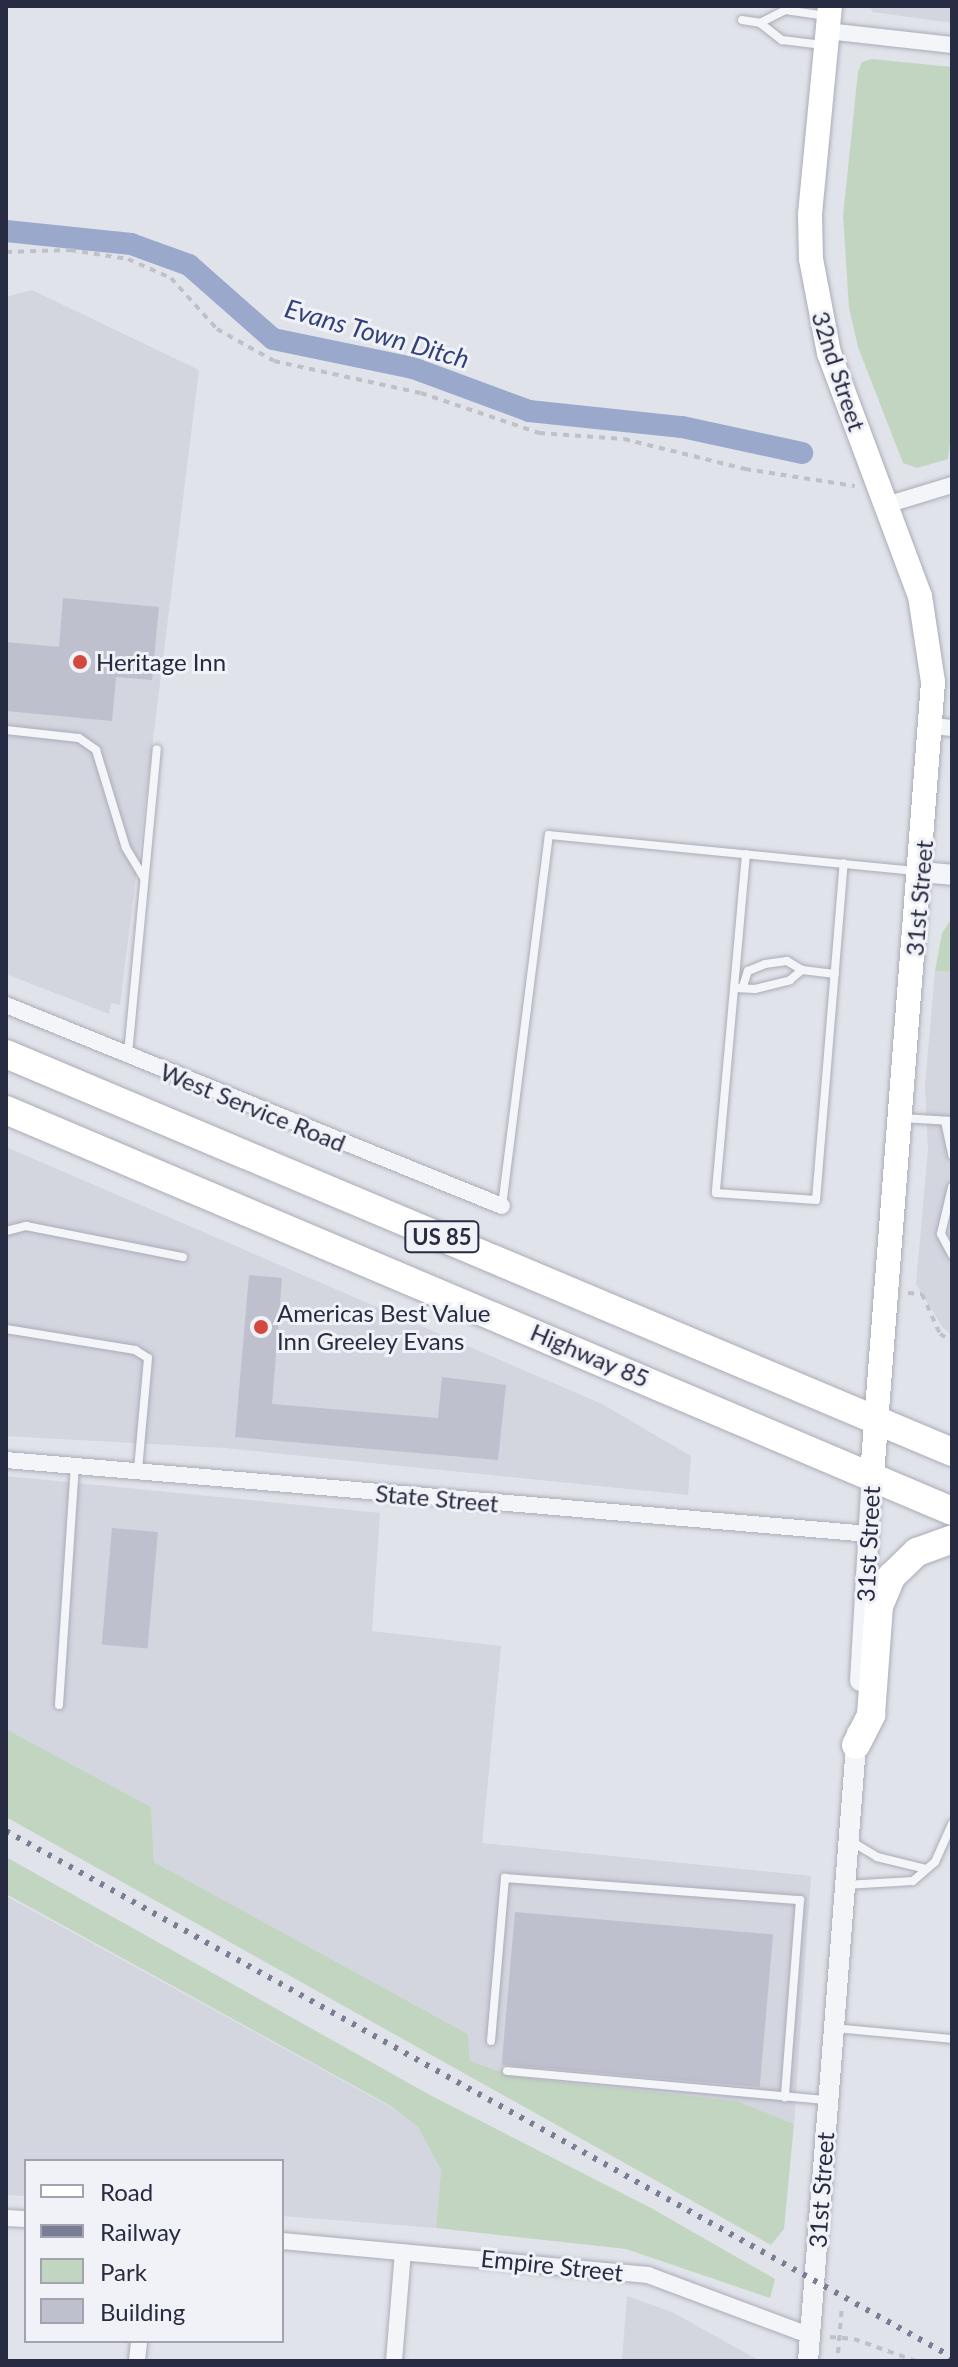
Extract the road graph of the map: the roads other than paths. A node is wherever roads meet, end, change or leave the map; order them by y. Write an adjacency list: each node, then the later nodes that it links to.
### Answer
1 (742, 20): 2 (lane)
2 (760, 23): 3 (lane); 3 (lane)
3 (828, 25): 4 (street); 6 (main road, 32nd Street)
4 (952, 45)
5 (952, 485): 6 (street)
6 (886, 505): 7 (main road, 32nd Street)
7 (942, 727): 12 (main road, 31st Street)
8 (6, 730): 14 (lane)
9 (157, 749): 14 (lane)
10 (746, 854): 11 (lane); 17 (lane); 26 (lane)
11 (844, 863): 12 (lane); 16 (lane)
12 (920, 872): 13 (street); 22 (main road, 31st Street)
13 (952, 875)
14 (144, 879): 20 (lane)
15 (802, 970): 16 (lane); 17 (lane); 17 (lane)
16 (835, 974): 17 (lane)
17 (739, 987)
18 (6, 1005): 20 (street, West Service Road)
19 (6, 1054): 31 (highway, US 85)
20 (127, 1056): 26 (street, West Service Road)
21 (6, 1110): 36 (highway, Highway 85 / US 85)
22 (900, 1118): 23 (lane); 31 (main road, 31st Street)
23 (948, 1121): 24 (lane)
24 (952, 1155)
25 (952, 1187): 28 (lane)
26 (502, 1206)
27 (6, 1231): 29 (lane)
28 (952, 1255)
29 (183, 1257)
30 (6, 1329): 35 (lane)
31 (878, 1421): 32 (highway, US 85); 36 (main road, 31st Street)
32 (952, 1452)
33 (6, 1460): 34 (street, State Street)
34 (75, 1466): 35 (street, State Street); 40 (lane)
35 (138, 1472): 38 (street, State Street)
36 (872, 1474): 37 (highway, Highway 85 / US 85); 38 (street, 31st Street)
37 (952, 1511)
38 (869, 1534): 41 (street, 31st Street)
39 (952, 1539): 41 (highway)
40 (59, 1705)
41 (856, 1745): 43 (street, 31st Street)
42 (952, 1824): 44 (lane)
43 (847, 1839): 46 (lane); 47 (street, 31st Street)
44 (942, 1851): 45 (lane); 46 (lane)
45 (952, 1855)
46 (926, 1869): 47 (lane)
47 (844, 1885): 48 (street, 31st Street)
48 (833, 2028): 49 (lane); 53 (street, 31st Street)
49 (952, 2038)
50 (491, 2041): 52 (lane)
51 (507, 2071): 52 (lane)
52 (785, 2097): 53 (lane)
53 (827, 2100): 56 (street, 31st Street)
54 (284, 2241): 55 (street, Empire Street)
55 (403, 2252): 56 (street, Empire Street); 57 (street)
56 (811, 2336): 58 (street, 31st Street)
57 (394, 2361)
58 (808, 2361)

